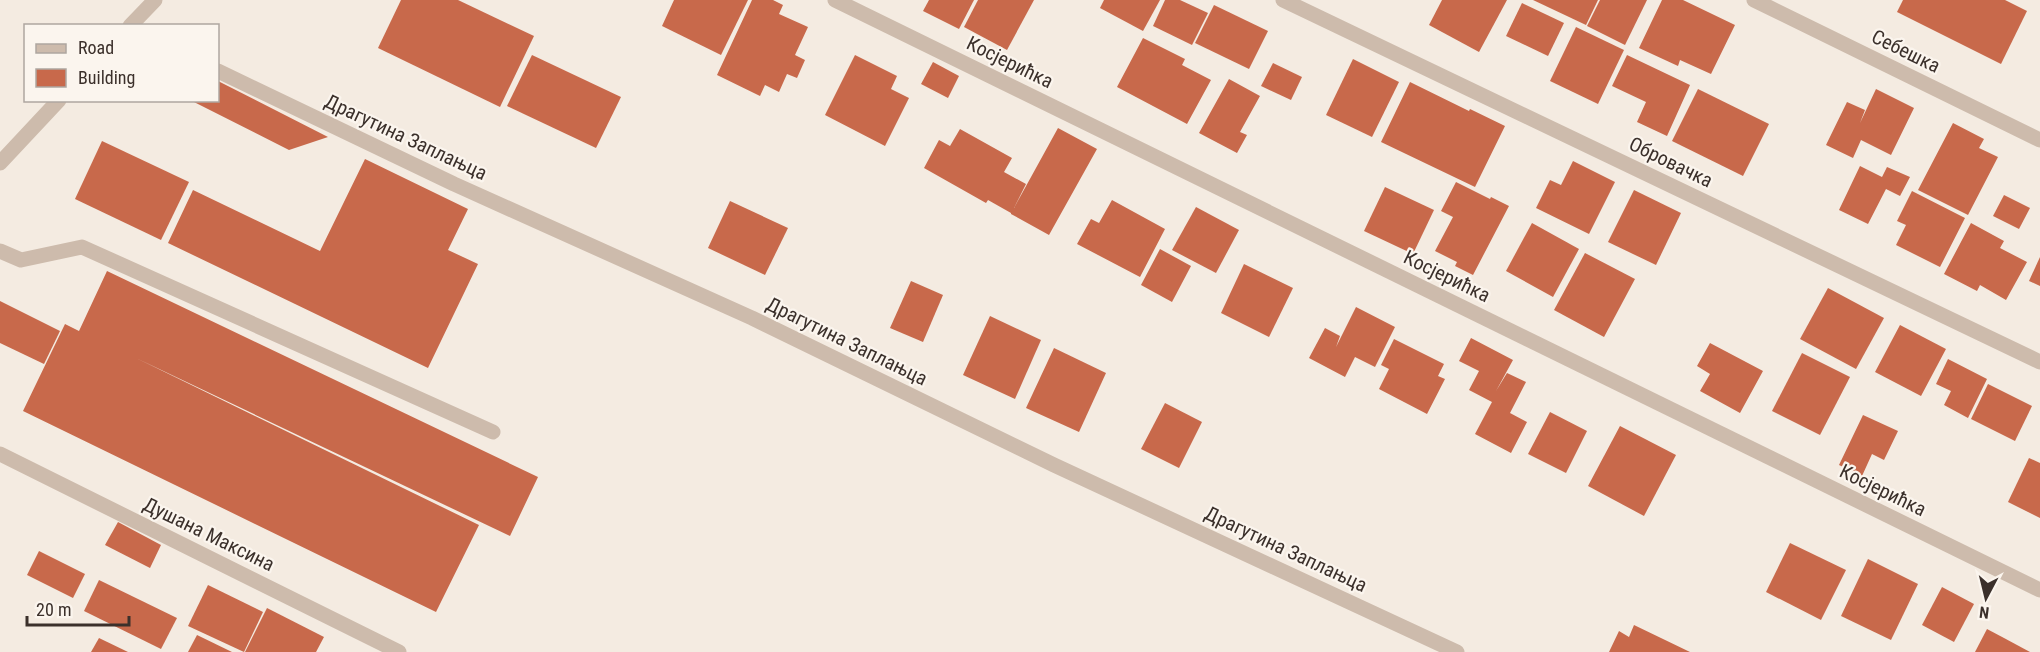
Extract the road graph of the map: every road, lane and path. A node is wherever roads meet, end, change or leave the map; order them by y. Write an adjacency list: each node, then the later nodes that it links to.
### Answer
1 (155, 0): 5 (street)
2 (835, 0): 14 (street, Косјерићка)
3 (1283, 0): 11 (street, Обровачка)
4 (1754, 0): 8 (street, Себешка)
5 (132, 24)
6 (219, 71): 16 (street, Драгутина Заплањца)
7 (57, 102): 9 (street)
8 (2040, 140)
9 (0, 163)
10 (0, 250): 12 (street)
11 (2040, 362)
12 (493, 432)
13 (0, 454): 15 (street, Душана Максина)
14 (2040, 590)
15 (399, 652)
16 (1457, 652)

